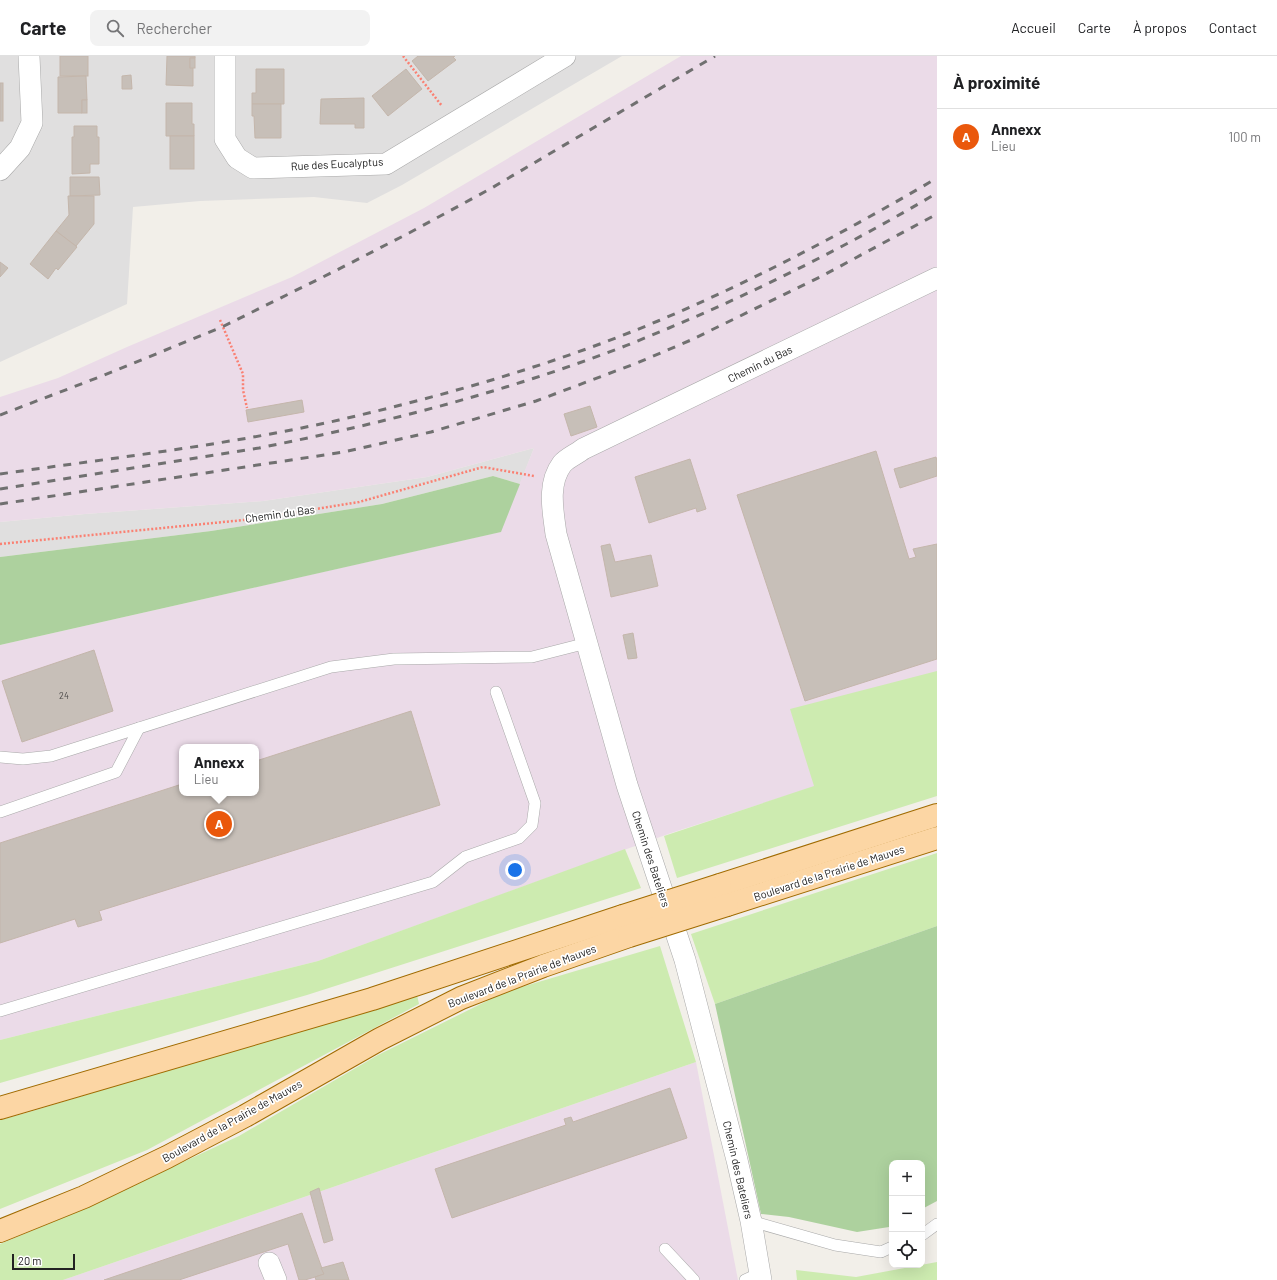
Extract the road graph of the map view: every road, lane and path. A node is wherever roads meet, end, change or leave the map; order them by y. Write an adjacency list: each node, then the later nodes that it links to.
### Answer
1 (29, 56): 6 (street)
2 (225, 56): 5 (street, Rue des Eucalyptus)
3 (403, 56): 5 (path)
4 (565, 56): 5 (street, Rue des Eucalyptus)
5 (454, 122)
6 (0, 170)
7 (937, 278): 10 (street, Chemin du Bas)
8 (220, 320): 9 (path)
9 (247, 408)
10 (583, 449): 11 (street, Chemin des Bateliers)
11 (554, 480): 12 (path, Chemin du Bas); 13 (street, Chemin des Bateliers)
12 (0, 544)
13 (587, 643): 15 (lane); 24 (street, Chemin des Bateliers)
14 (496, 692): 22 (lane)
15 (139, 728): 16 (lane); 17 (lane)
16 (0, 757)
17 (0, 812)
18 (937, 815): 20 (main road, Boulevard de la Prairie de Mauves)
19 (937, 838): 20 (main road, Boulevard de la Prairie de Mauves)
20 (723, 895): 21 (main road, Boulevard de la Prairie de Mauves, bridge)
21 (626, 926): 23 (main road, Boulevard de la Prairie de Mauves); 26 (main road, Boulevard de la Prairie de Mauves)
22 (0, 1011)
23 (4, 1108)
24 (750, 1221): 28 (lane); 30 (street, Chemin des Bateliers)
25 (937, 1224): 27 (lane)
26 (0, 1231)
27 (925, 1233)
28 (889, 1248)
29 (665, 1249): 31 (lane)
30 (755, 1278)
31 (694, 1280)

